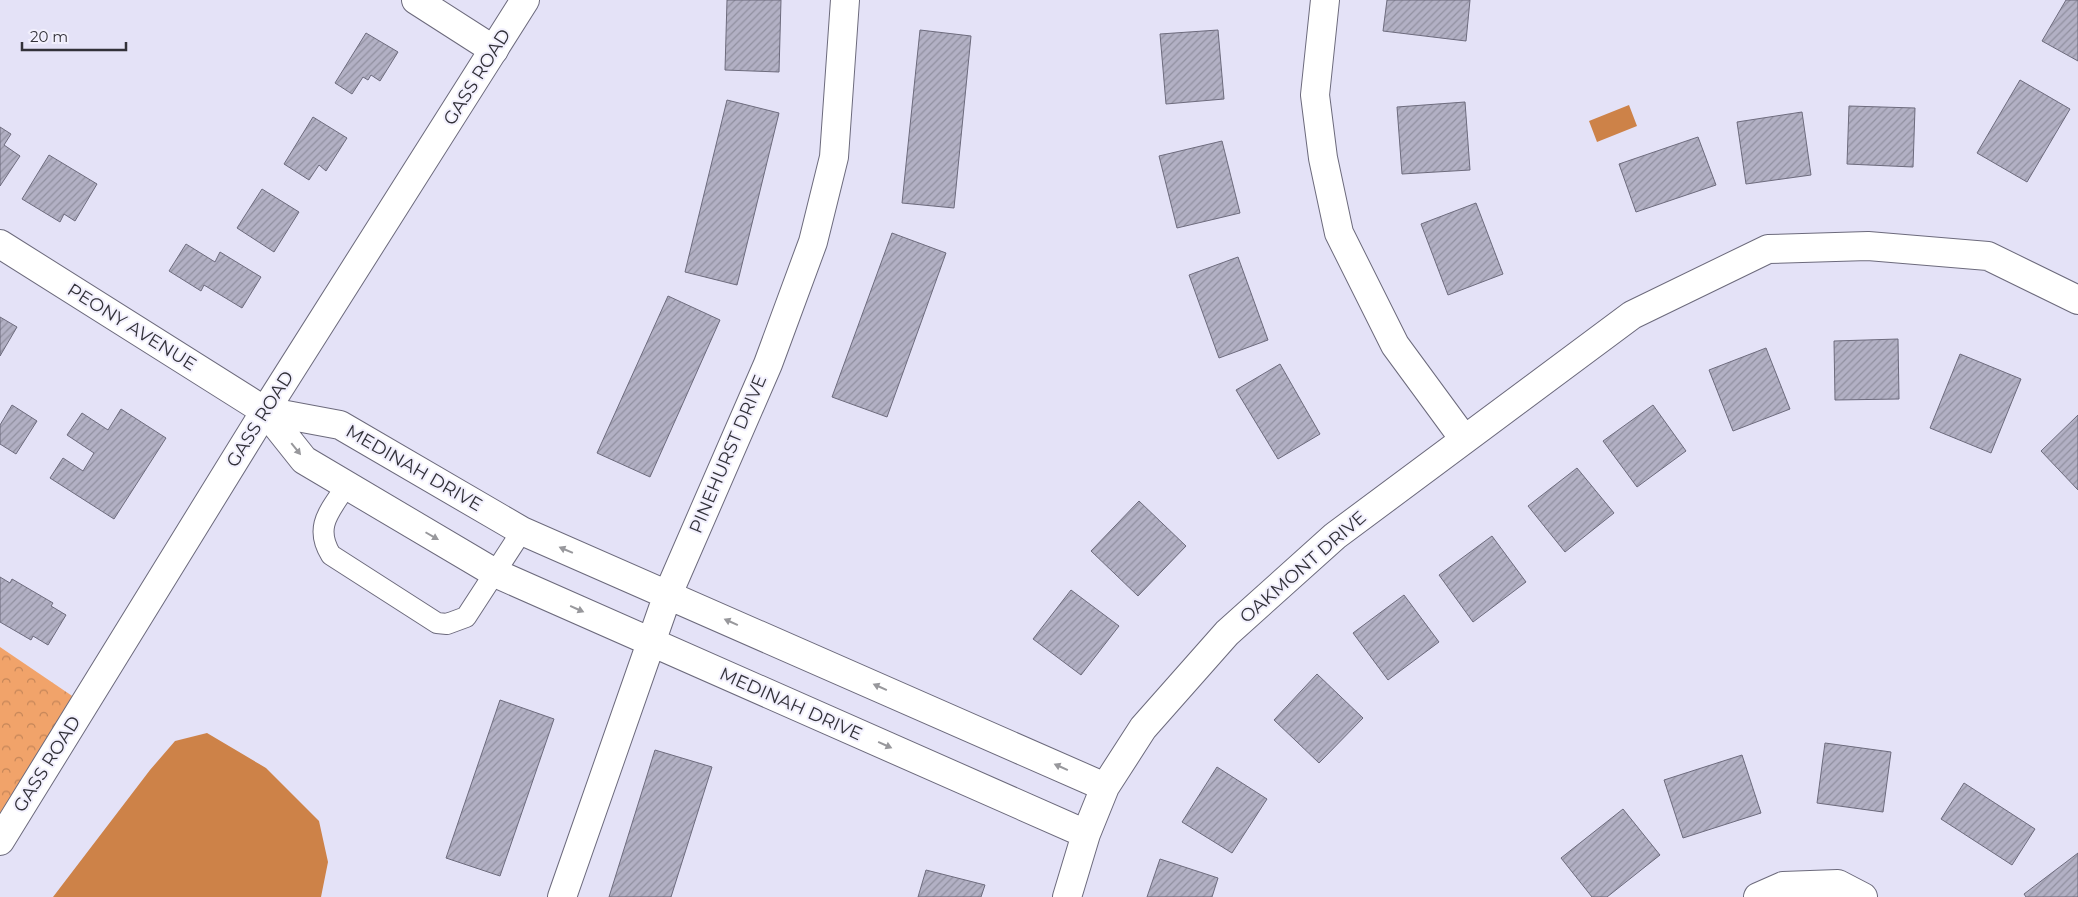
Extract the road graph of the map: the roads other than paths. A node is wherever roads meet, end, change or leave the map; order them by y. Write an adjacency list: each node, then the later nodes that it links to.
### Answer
1 (416, 0): 5 (street)
2 (525, 0): 5 (street, GASS ROAD)
3 (845, 0): 13 (street, PINEHURST DRIVE)
4 (1325, 0): 9 (street)
5 (494, 50): 8 (street, GASS ROAD)
6 (0, 244): 8 (street, PEONY AVENUE)
7 (2074, 290): 9 (street, OAKMONT DRIVE)
8 (265, 411): 10 (street, MEDINAH DRIVE, one-way to 10); 11 (street, MEDINAH DRIVE); 17 (street, GASS ROAD)
9 (1464, 440): 15 (street, OAKMONT DRIVE)
10 (346, 486): 12 (street, MEDINAH DRIVE, one-way to 12); 12 (lane)
11 (522, 532): 12 (lane); 13 (street, MEDINAH DRIVE, one-way to 11)
12 (495, 573): 14 (street, MEDINAH DRIVE, one-way to 14)
13 (668, 594): 14 (street, PINEHURST DRIVE); 15 (street, MEDINAH DRIVE, one-way to 13)
14 (651, 642): 16 (street, MEDINAH DRIVE, one-way to 16); 18 (street, PINEHURST DRIVE)
15 (1105, 787): 16 (street, OAKMONT DRIVE)
16 (1086, 834): 19 (street, OAKMONT DRIVE)
17 (0, 841)
18 (562, 897)
19 (1067, 897)
20 (1758, 897): 21 (street)
21 (1863, 897)

